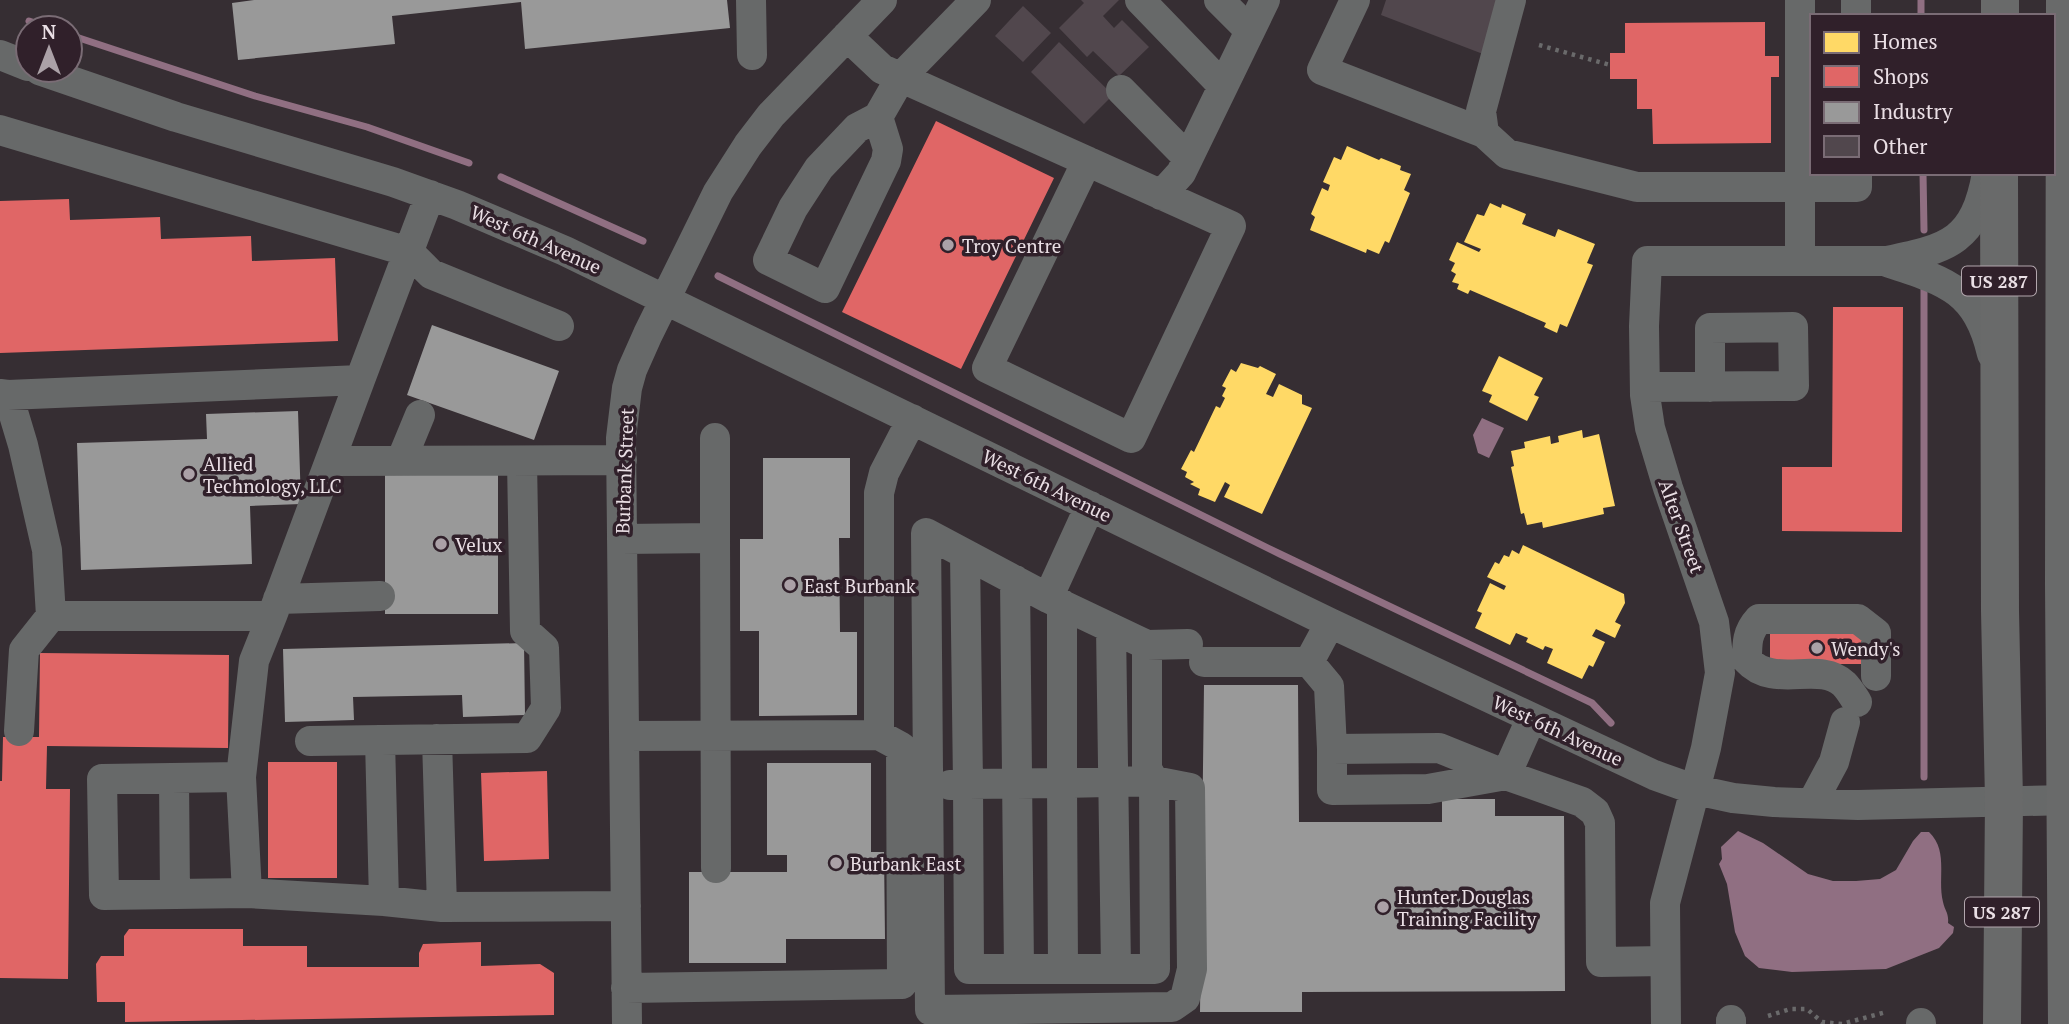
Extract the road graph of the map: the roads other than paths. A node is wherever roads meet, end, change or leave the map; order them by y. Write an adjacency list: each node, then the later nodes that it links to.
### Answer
1 (751, 0): 13 (street)
2 (882, 0): 12 (street, Burbank Street)
3 (976, 0): 14 (street)
4 (1140, 0): 16 (street)
5 (1219, 0): 11 (street)
6 (1265, 0): 11 (street)
7 (1355, 0): 20 (street)
8 (1511, 0): 20 (street)
9 (1800, 0): 26 (street)
10 (2065, 0): 80 (main road, US 287)
11 (1250, 31): 16 (street)
12 (847, 36): 14 (street); 32 (street, Burbank Street)
13 (752, 55)
14 (901, 77): 18 (street); 22 (street)
15 (80, 84): 27 (street, West 6th Avenue)
16 (1223, 86): 21 (street)
17 (1121, 90): 21 (street)
18 (878, 117): 18 (street)
19 (0, 130): 29 (street)
20 (1484, 132): 26 (street)
21 (1188, 158): 28 (street)
22 (1087, 161): 28 (street); 28 (street)
23 (1857, 175): 26 (street)
24 (1987, 175): 31 (street, Alter Street)
25 (1999, 175): 37 (main road, US 287)
26 (1800, 189): 30 (street)
27 (430, 195): 29 (street); 32 (street, West 6th Avenue)
28 (1161, 195)
29 (409, 252): 33 (street); 34 (street)
30 (1800, 261): 31 (street, Alter Street); 35 (street, Alter Street)
31 (1887, 261): 37 (street, Alter Street)
32 (665, 299): 40 (street, West 6th Avenue); 42 (street, Burbank Street)
33 (559, 326)
34 (360, 380): 38 (street); 43 (street)
35 (1645, 387): 36 (street); 78 (street, Alter Street)
36 (1710, 387)
37 (2000, 389): 79 (main road, US 287)
38 (4, 395): 54 (street)
39 (419, 415): 44 (street)
40 (912, 419): 46 (street, West 6th Avenue); 62 (street)
41 (715, 438): 47 (street)
42 (622, 460): 45 (street); 48 (street, Burbank Street)
43 (330, 461): 44 (street); 53 (street)
44 (401, 461): 45 (street)
45 (522, 461): 65 (street)
46 (1090, 506): 52 (street); 55 (street, West 6th Avenue)
47 (715, 538): 48 (street); 64 (street)
48 (622, 539): 63 (street, Burbank Street)
49 (965, 554): 50 (street); 76 (street); 77 (street)
50 (1015, 580): 52 (street); 74 (street)
51 (380, 596): 53 (street)
52 (1055, 601): 56 (street); 75 (street)
53 (275, 607): 54 (street); 70 (street)
54 (51, 616): 61 (street)
55 (1330, 623): 58 (street); 60 (street, West 6th Avenue)
56 (1111, 628): 57 (street); 73 (street)
57 (1147, 645): 58 (street); 72 (street)
58 (1309, 662): 68 (street)
59 (1875, 676): 81 (street)
60 (1531, 719): 69 (street); 78 (street, West 6th Avenue)
61 (19, 731)
62 (879, 735): 64 (street); 94 (street)
63 (624, 736): 64 (street); 86 (street, Burbank Street)
64 (716, 736): 82 (street)
65 (437, 739): 66 (street); 87 (street)
66 (380, 740): 67 (street); 85 (street)
67 (310, 741)
68 (1332, 749): 69 (street); 69 (street)
69 (1506, 775): 88 (street)
70 (241, 777): 71 (street); 83 (street)
71 (174, 778): 84 (street); 84 (street)
72 (1154, 780): 73 (street); 89 (street); 93 (street)
73 (1114, 781): 75 (street); 92 (street)
74 (1018, 783): 75 (street); 76 (street); 90 (street)
75 (1062, 783): 91 (street)
76 (968, 784): 77 (street); 90 (street)
77 (928, 786): 89 (street)
78 (1696, 790): 81 (street, West 6th Avenue); 88 (street, Alter Street)
79 (2004, 800): 80 (street, West 6th Avenue); 81 (street, West 6th Avenue); 97 (main road, US 287)
80 (2068, 800): 98 (main road, US 287)
81 (1812, 803)
82 (716, 868)
83 (247, 893): 84 (street); 85 (street)
84 (175, 894)
85 (384, 901): 87 (street)
86 (626, 906): 87 (street); 94 (street, Burbank Street)
87 (442, 907)
88 (1665, 961): 96 (street, Alter Street)
89 (1192, 969): 93 (street)
90 (1018, 970): 91 (street)
91 (1063, 970): 92 (street)
92 (1116, 970): 93 (street)
93 (1155, 970)
94 (626, 988): 95 (street, Burbank Street)
95 (627, 1024)
96 (1666, 1024)
97 (2002, 1024)
98 (2067, 1024)

